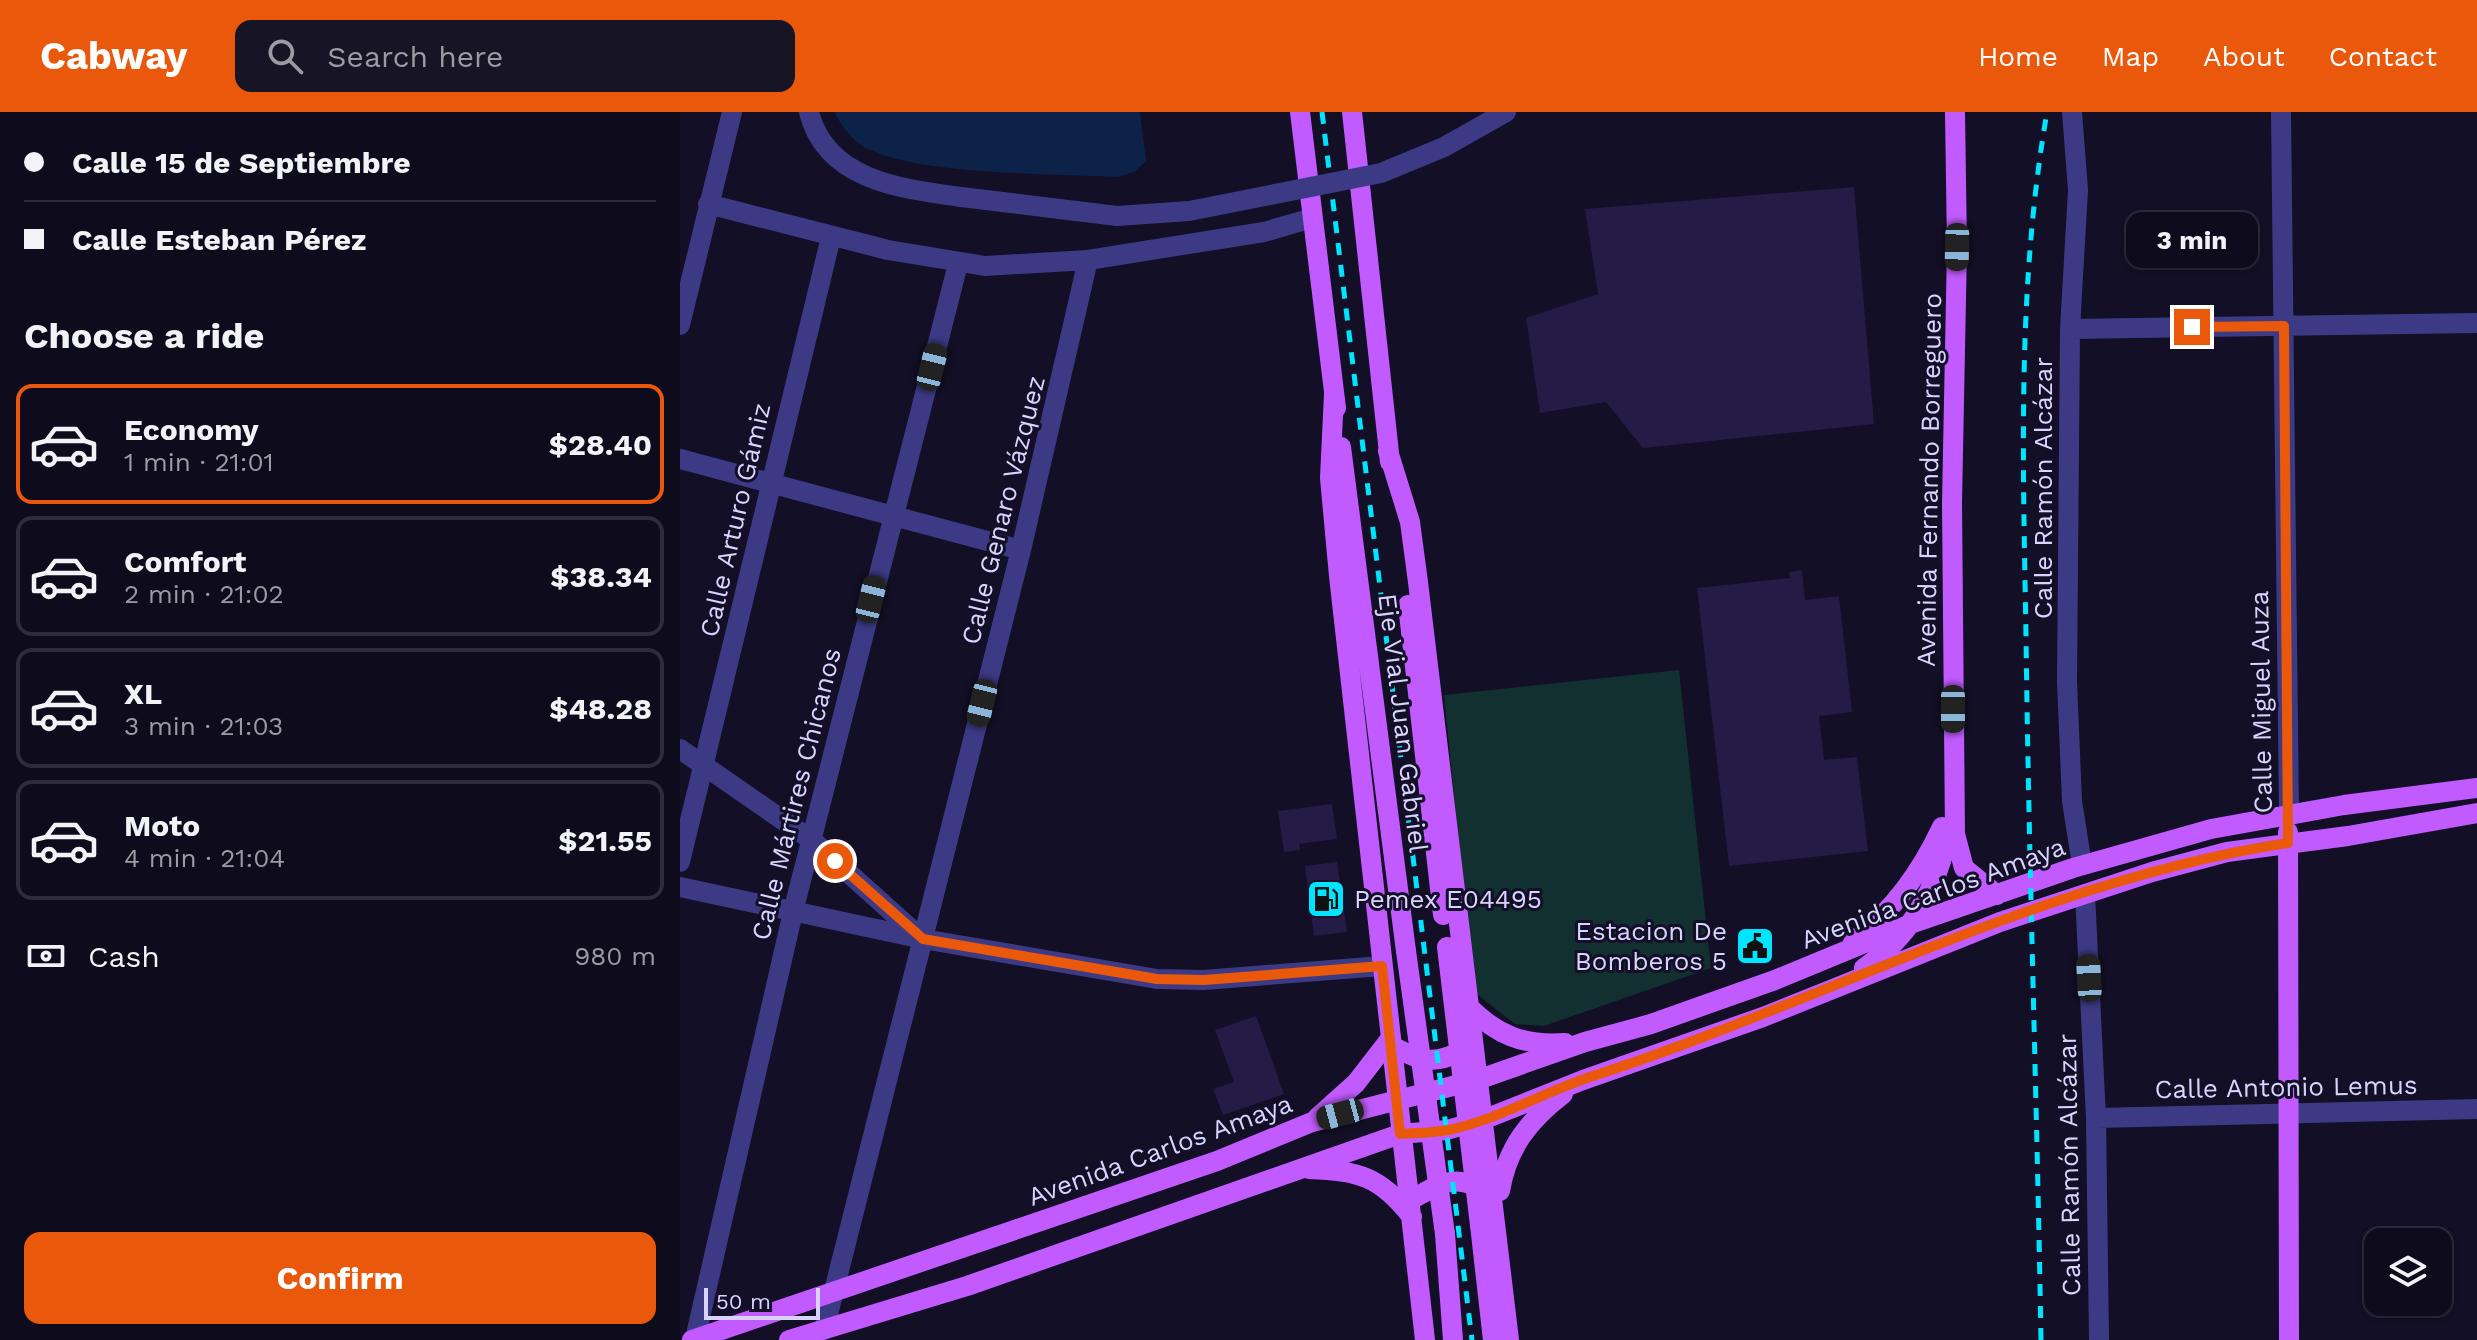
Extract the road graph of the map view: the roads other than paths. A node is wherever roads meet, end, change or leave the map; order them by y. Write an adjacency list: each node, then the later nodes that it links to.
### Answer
1 (732, 112): 9 (street)
2 (809, 112): 5 (street, bridge)
3 (1300, 112): 10 (main road, Eje Vial Juan Gabriel)
4 (1352, 112): 19 (main road, Eje Vial Juan Gabriel)
5 (1506, 112)
6 (1955, 112): 27 (main road, Avenida Fernando Borreguero)
7 (2072, 112): 17 (street, Calle Ramón Alcázar)
8 (2281, 112): 16 (street, Calle Miguel Auza)
9 (708, 204): 11 (street); 15 (street)
10 (1312, 218): 12 (street); 18 (main road, Eje Vial Juan Gabriel)
11 (831, 237): 13 (street); 21 (street, Calle Arturo Gámiz)
12 (1088, 260): 13 (street); 23 (street, Calle Genaro Vázquez)
13 (958, 264): 22 (street, Calle Mártires Chicanos)
14 (2477, 323): 16 (street)
15 (680, 325)
16 (2284, 326): 17 (street); 29 (street, Calle Miguel Auza)
17 (2070, 329): 33 (street, Calle Ramón Alcázar)
18 (1334, 394): 41 (main road); 68 (main road, Eje Vial Juan Gabriel, bridge)
19 (1388, 451): 44 (main road); 69 (main road, Eje Vial Juan Gabriel, bridge)
20 (680, 459): 21 (street)
21 (770, 481): 22 (street); 25 (street, Calle Arturo Gámiz)
22 (892, 514): 23 (street); 30 (street, Calle Mártires Chicanos)
23 (1021, 550): 39 (street, Calle Genaro Vázquez)
24 (680, 749): 25 (street)
25 (705, 766): 30 (street); 32 (street, Calle Arturo Gámiz)
26 (2477, 788): 29 (main road, Avenida Carlos Amaya)
27 (1954, 801): 36 (main road); 38 (main road); 40 (main road)
28 (2477, 813): 31 (main road, Avenida Carlos Amaya)
29 (2289, 815): 31 (main road, Calle Miguel Auza); 33 (main road, Avenida Carlos Amaya)
30 (813, 841): 37 (street, Calle Mártires Chicanos); 39 (street)
31 (2288, 843): 35 (main road, Avenida Carlos Amaya); 55 (main road, Calle Miguel Auza)
32 (680, 862)
33 (2082, 865): 36 (main road, Avenida Carlos Amaya)
34 (680, 887): 37 (street)
35 (2085, 894): 43 (main road, Avenida Carlos Amaya); 56 (street, Calle Ramón Alcázar)
36 (1997, 895): 38 (main road, Avenida Carlos Amaya)
37 (793, 912): 39 (street); 65 (street, Calle Mártires Chicanos)
38 (1913, 923): 40 (main road, Avenida Carlos Amaya); 43 (main road)
39 (923, 939): 41 (street); 63 (street, Calle Genaro Vázquez)
40 (1843, 951): 42 (main road, Avenida Carlos Amaya)
41 (1382, 966): 47 (main road)
42 (1775, 980): 45 (main road); 46 (main road, Avenida Carlos Amaya)
43 (1824, 993): 45 (main road, Avenida Carlos Amaya)
44 (1467, 1005): 48 (main road); 49 (main road)
45 (1786, 1008): 50 (main road, Avenida Carlos Amaya)
46 (1651, 1024): 48 (main road, Avenida Carlos Amaya); 50 (main road)
47 (1390, 1042): 49 (main road); 53 (main road); 58 (main road)
48 (1585, 1042): 51 (main road, Avenida Carlos Amaya)
49 (1474, 1045): 51 (main road)
50 (1663, 1054): 52 (main road, Avenida Carlos Amaya)
51 (1480, 1079): 53 (main road, Avenida Carlos Amaya); 57 (main road)
52 (1583, 1080): 57 (main road, Avenida Carlos Amaya); 61 (main road)
53 (1396, 1099): 58 (main road, Avenida Carlos Amaya); 59 (main road)
54 (2477, 1109): 55 (street, Calle Antonio Lemus)
55 (2290, 1111): 56 (street, Calle Antonio Lemus); 72 (main road, Calle Miguel Auza)
56 (2096, 1118): 71 (street, Calle Ramón Alcázar)
57 (1485, 1119): 59 (main road, Avenida Carlos Amaya); 61 (main road)
58 (1312, 1122): 63 (main road, Avenida Carlos Amaya)
59 (1400, 1134): 60 (main road, Avenida Carlos Amaya); 62 (main road)
60 (1296, 1168): 62 (main road); 64 (main road, Avenida Carlos Amaya)
61 (1496, 1206): 62 (main road); 70 (main road)
62 (1410, 1209): 67 (main road)
63 (832, 1293): 64 (street, Calle Genaro Vázquez); 65 (main road, Avenida Carlos Amaya)
64 (824, 1330): 66 (main road, Avenida Carlos Amaya)
65 (693, 1339)
66 (789, 1340)
67 (1425, 1340)
68 (1453, 1340)
69 (1493, 1340)
70 (1509, 1340)
71 (2099, 1340)
72 (2289, 1340)

